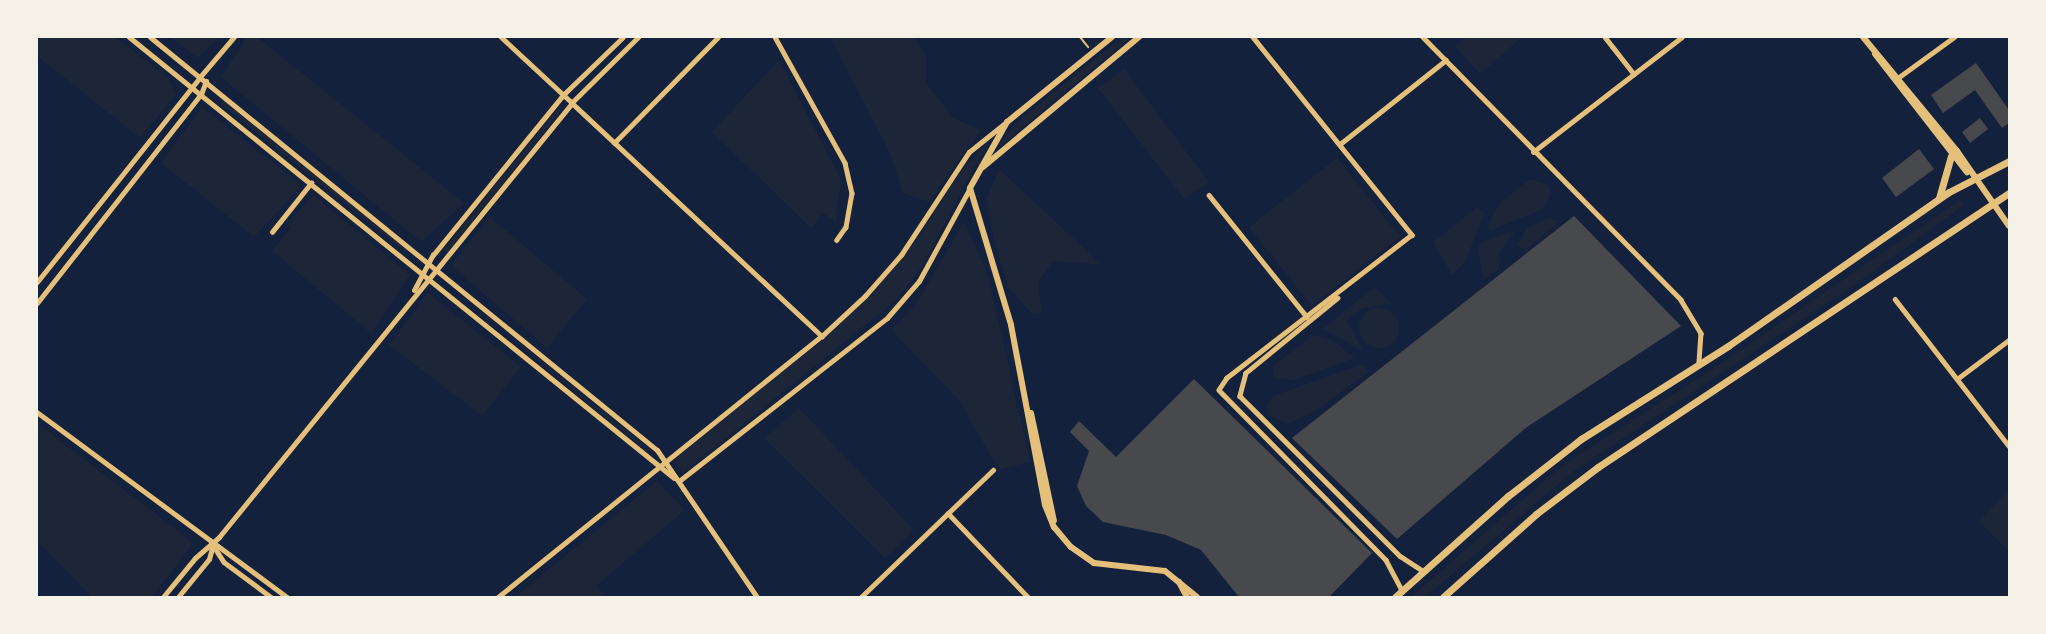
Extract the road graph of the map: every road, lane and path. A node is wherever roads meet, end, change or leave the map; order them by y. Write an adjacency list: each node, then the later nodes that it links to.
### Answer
1 (129, 37): 25 (street)
2 (150, 37): 23 (street)
3 (234, 37): 20 (street)
4 (500, 37): 27 (street)
5 (623, 37): 27 (street)
6 (639, 37): 28 (street)
7 (718, 37): 30 (street)
8 (775, 37): 45 (street)
9 (1080, 37): 18 (path)
10 (1112, 37): 29 (main road)
11 (1139, 37): 35 (main road)
12 (1253, 37): 31 (street)
13 (1423, 37): 19 (street)
14 (1605, 37): 21 (street)
15 (1682, 37): 21 (street)
16 (1863, 37): 22 (main road); 33 (main road)
17 (1954, 37): 22 (street)
18 (1088, 47)
19 (1446, 61): 31 (street); 32 (street)
20 (211, 66): 23 (street); 24 (street)
21 (1634, 74): 32 (street)
22 (1899, 76): 36 (main road)
23 (200, 77): 24 (street); 25 (street)
24 (206, 81): 26 (street); 46 (street)
25 (190, 86): 26 (street); 50 (street)
26 (201, 94): 37 (street); 53 (street)
27 (563, 95): 28 (street); 46 (street)
28 (572, 103): 30 (street); 47 (street)
29 (1007, 122): 35 (main road); 55 (street)
30 (614, 142): 55 (street)
31 (1340, 144): 54 (street)
32 (1533, 152): 57 (street)
33 (1951, 156): 36 (main road); 41 (highway)
34 (2009, 160): 36 (highway)
35 (979, 171): 38 (main road)
36 (1973, 179): 41 (highway); 42 (main road)
37 (311, 183): 44 (street); 48 (street)
38 (970, 188): 59 (main road); 67 (street)
39 (2009, 193): 42 (highway)
40 (1209, 195): 54 (street)
41 (1938, 199): 57 (highway)
42 (1992, 204): 43 (main road); 87 (highway)
43 (2009, 226)
44 (272, 232)
45 (837, 240)
46 (429, 263): 47 (street); 48 (street)
47 (438, 270): 49 (street); 62 (street)
48 (423, 274): 49 (street); 51 (street)
49 (429, 278): 51 (street); 64 (street)
50 (37, 282)
51 (411, 296): 71 (street)
52 (1895, 299): 58 (street)
53 (37, 303)
54 (1309, 320): 70 (street); 72 (street)
55 (822, 336): 62 (street)
56 (2009, 340): 58 (street)
57 (1699, 364): 73 (highway)
58 (1957, 379): 61 (street)
59 (1027, 404): 63 (main road); 65 (main road)
60 (37, 412): 71 (street)
61 (2009, 446)
62 (664, 460): 64 (street); 67 (street)
63 (1036, 460): 65 (main road); 69 (main road)
64 (657, 465): 67 (street); 80 (street)
65 (1048, 465): 69 (main road)
66 (993, 470): 68 (street)
67 (679, 481): 81 (street)
68 (948, 513): 82 (street); 83 (street)
69 (1054, 527): 74 (main road)
70 (1379, 536): 72 (street); 73 (street)
71 (213, 544): 76 (street); 77 (street); 78 (street); 79 (street)
72 (1370, 544): 75 (street)
73 (1424, 571): 75 (highway)
74 (1176, 577): 84 (main road); 85 (main road)
75 (1402, 591): 86 (highway)
76 (163, 597)
77 (178, 597)
78 (271, 597)
79 (287, 597)
80 (498, 597)
81 (757, 597)
82 (861, 597)
83 (1028, 597)
84 (1187, 597)
85 (1197, 597)
86 (1395, 597)
87 (1443, 597)

